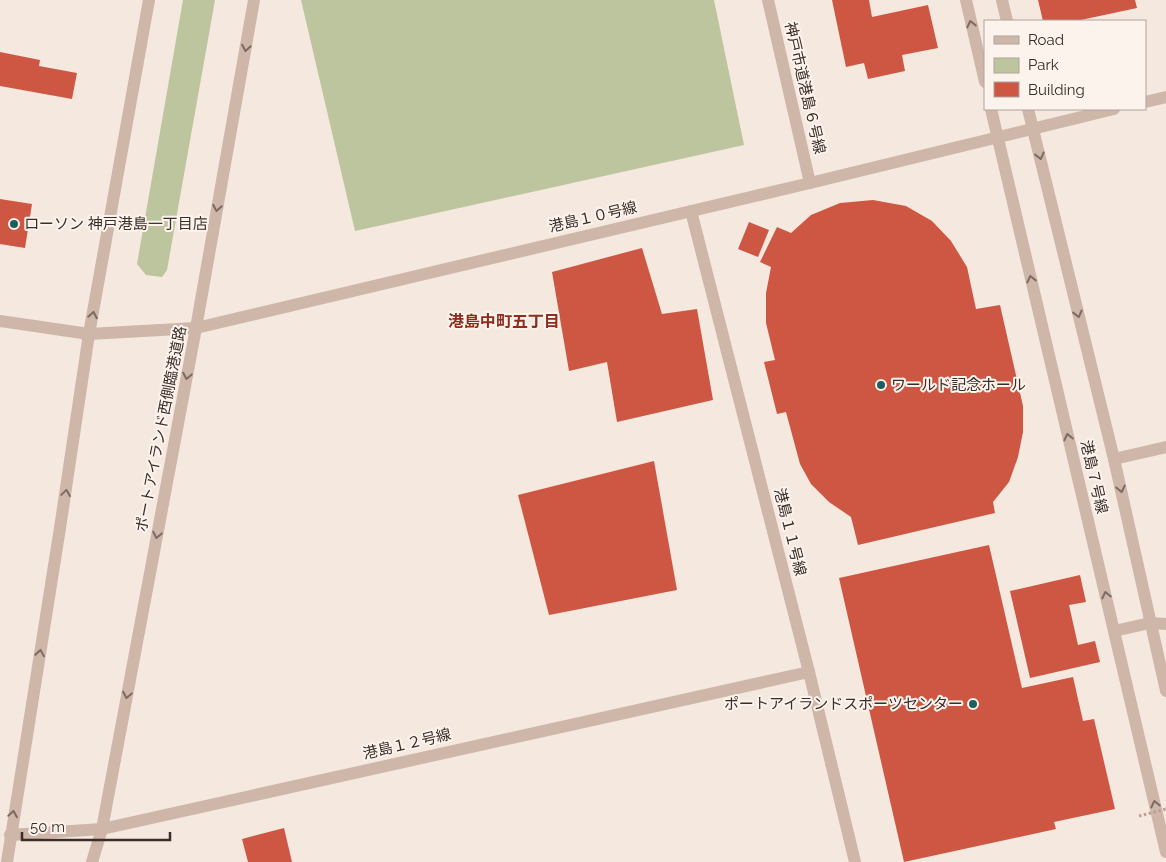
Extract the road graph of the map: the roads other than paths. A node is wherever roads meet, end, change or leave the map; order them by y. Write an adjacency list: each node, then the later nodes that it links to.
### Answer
1 (149, 0): 19 (street, one-way to 1)
2 (254, 0): 18 (street, ポートアイランド西側臨港道路, one-way to 18)
3 (768, 0): 15 (street, 神戸市道港島６号線)
4 (966, 0): 7 (street, one-way to 4)
5 (1002, 0): 6 (street)
6 (1007, 20)
7 (984, 78)
8 (1166, 97): 9 (street)
9 (1146, 102)
10 (991, 110): 14 (street, 港島７号線)
11 (1028, 110): 13 (street, 港島７号線)
12 (1110, 110): 13 (street, 港島１０号線)
13 (1033, 128): 14 (street, 港島１０号線); 21 (street, 港島７号線, one-way to 21)
14 (997, 137): 15 (street, 港島１０号線); 24 (street, 港島７号線, one-way to 14)
15 (810, 183): 16 (street, 港島１０号線)
16 (690, 211): 18 (street, 港島１０号線); 25 (street, 港島１１号線)
17 (0, 321): 19 (street, 港島１０号線)
18 (196, 328): 19 (street, 港島１０号線); 27 (street, ポートアイランド西側臨港道路, one-way to 27)
19 (90, 334): 28 (street, one-way to 19)
20 (1166, 447): 21 (street)
21 (1114, 459): 22 (street, 港島７号線, one-way to 22)
22 (1150, 624): 23 (street); 24 (street); 26 (street, 港島７号線)
23 (1166, 624)
24 (1114, 630): 29 (street, 港島７号線, one-way to 24)
25 (809, 672): 27 (street, 港島１２号線); 32 (street, 港島１１号線)
26 (1166, 691)
27 (102, 829): 28 (street, 港島１２号線); 31 (street, ポートアイランド西側臨港道路)
28 (10, 835): 30 (street)
29 (1166, 852)
30 (7, 862)
31 (92, 862)
32 (854, 862)

